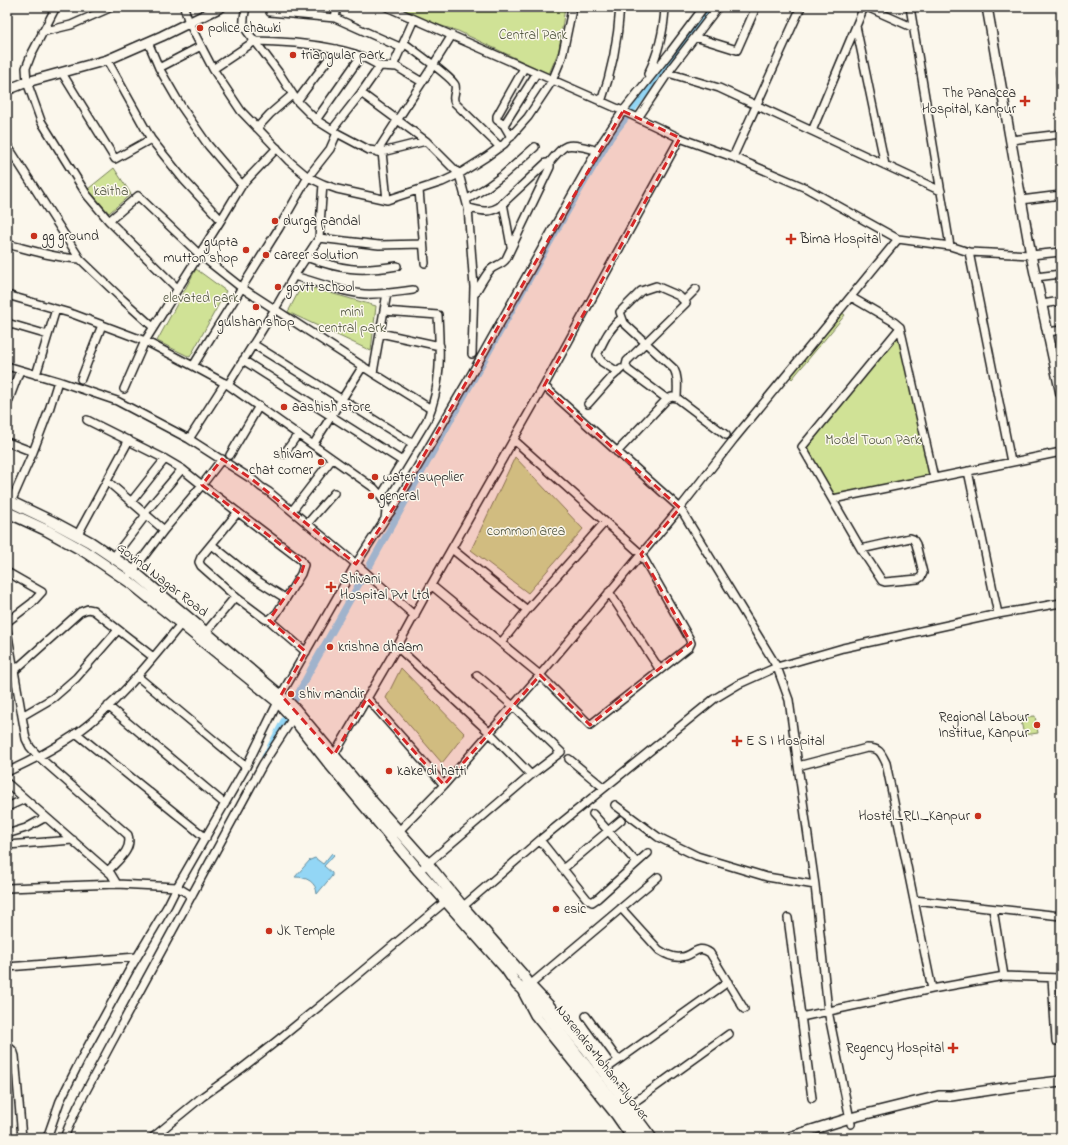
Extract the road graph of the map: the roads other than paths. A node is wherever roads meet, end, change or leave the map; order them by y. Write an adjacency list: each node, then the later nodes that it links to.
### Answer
1 (56, 7): 24 (street)
2 (112, 7): 24 (street)
3 (184, 7): 21 (street)
4 (221, 7): 21 (street)
5 (246, 7): 27 (street)
6 (337, 7): 19 (street)
7 (387, 7): 20 (street)
8 (571, 7): 45 (street)
9 (620, 7): 53 (street)
10 (665, 7): 48 (street)
11 (704, 7): 48 (street)
12 (718, 7): 26 (street)
13 (756, 7): 26 (street)
14 (801, 7): 54 (street)
15 (866, 7): 22 (street); 23 (street)
16 (910, 7): 23 (street)
17 (987, 7): 67 (street)
18 (270, 12): 19 (street)
19 (335, 18): 29 (street)
20 (414, 19): 25 (street); 29 (street)
21 (189, 23): 28 (street); 30 (street)
22 (856, 26): 61 (street); 77 (street)
23 (914, 28): 83 (street)
24 (42, 32): 46 (street)
25 (452, 35): 34 (street); 39 (street)
26 (695, 37): 42 (street)
27 (255, 41): 31 (street); 40 (street); 51 (street)
28 (148, 42): 33 (street); 38 (street)
29 (403, 45): 34 (street); 37 (street)
30 (201, 46): 38 (street); 40 (street)
31 (336, 49): 32 (street); 52 (street)
32 (361, 56): 36 (street); 58 (street)
33 (107, 60): 41 (street); 66 (street)
34 (434, 65): 47 (street); 70 (street)
35 (1061, 65): 44 (street)
36 (380, 66): 37 (street); 50 (street)
37 (394, 66): 47 (street)
38 (159, 68): 81 (street)
39 (524, 68): 43 (street); 59 (street)
40 (213, 69): 60 (street)
41 (62, 73): 46 (street); 66 (street)
42 (668, 73): 54 (street); 56 (street)
43 (536, 74): 45 (street); 59 (street)
44 (1061, 79)
45 (552, 81): 53 (street); 64 (street)
46 (27, 82): 49 (street); 91 (street)
47 (422, 82): 57 (street)
48 (645, 83): 55 (street)
49 (7, 90)
50 (362, 93): 57 (street); 62 (street)
51 (292, 95): 52 (street); 60 (street)
52 (297, 101): 58 (street)
53 (601, 102): 55 (street)
54 (756, 105): 61 (street); 75 (street)
55 (624, 112): 56 (street); 194 (street)
56 (638, 118): 65 (street)
57 (397, 119): 68 (street); 74 (street)
58 (316, 120): 62 (street)
59 (504, 125): 64 (street)
60 (257, 128): 72 (street)
61 (812, 131): 77 (street)
62 (334, 132): 74 (street); 79 (street)
63 (1061, 134): 67 (street)
64 (511, 137): 70 (street)
65 (680, 138): 75 (street); 150 (street)
66 (151, 139): 90 (street)
67 (1011, 140): 87 (street)
68 (426, 141): 74 (street); 78 (street)
69 (7, 145): 103 (street)
70 (500, 147): 78 (street)
71 (535, 147): 86 (street)
72 (277, 148): 79 (street); 81 (street)
73 (592, 149): 76 (street)
74 (379, 152): 85 (street)
75 (733, 157): 93 (street)
76 (548, 163): 88 (street); 97 (street)
77 (885, 165): 83 (street)
78 (459, 174): 82 (street); 86 (street)
79 (308, 177): 80 (street); 110 (street)
80 (323, 184): 85 (street); 92 (street)
81 (242, 185): 90 (street)
82 (419, 190): 85 (street); 95 (street)
83 (942, 192): 96 (street)
84 (1061, 195): 87 (street)
85 (387, 200)
86 (466, 200): 89 (street)
87 (1022, 200): 101 (street)
88 (503, 203): 89 (street); 97 (street)
89 (468, 208): 115 (street)
90 (221, 220): 100 (street)
91 (109, 221): 100 (street); 109 (street)
92 (319, 238): 95 (street); 102 (street)
93 (898, 239): 96 (street); 116 (street)
94 (7, 244): 103 (street)
95 (423, 244): 104 (street)
96 (950, 246): 98 (street)
97 (511, 247): 115 (street)
98 (969, 252): 101 (street); 179 (street)
99 (1061, 252): 101 (street)
100 (199, 254): 109 (street); 110 (street)
101 (1031, 255): 108 (street)
102 (306, 257): 105 (street); 107 (street)
103 (80, 259): 126 (street)
104 (425, 263)
105 (397, 266)
106 (1061, 274): 108 (street)
107 (294, 276): 113 (street); 121 (street)
108 (1036, 277): 119 (street)
109 (177, 288): 126 (street)
110 (242, 288): 121 (street); 140 (street)
111 (696, 289): 117 (street)
112 (414, 290): 113 (street)
113 (387, 293): 122 (street)
114 (7, 295): 120 (street)
115 (474, 295): 136 (street)
116 (851, 298): 127 (street); 190 (street)
117 (684, 301): 123 (street); 133 (street)
118 (1061, 301): 119 (street)
119 (1042, 304): 129 (street)
120 (56, 309): 125 (street); 131 (street)
121 (275, 309): 134 (street); 141 (street)
122 (384, 311): 130 (street); 135 (street)
123 (622, 318): 133 (street); 144 (street)
124 (7, 323): 131 (street)
125 (102, 325): 132 (street); 147 (street)
126 (154, 327): 132 (street)
127 (900, 327): 182 (street); 187 (street)
128 (1061, 330): 129 (street)
129 (1048, 332): 138 (street)
130 (380, 333): 135 (street); 145 (street)
131 (48, 335): 146 (street)
132 (145, 341): 140 (street); 151 (street)
133 (645, 343): 142 (street); 153 (street)
134 (253, 344): 137 (street); 154 (street)
135 (440, 346): 159 (street)
136 (472, 354)
137 (243, 360): 149 (street); 160 (street)
138 (1058, 365): 152 (street)
139 (7, 366): 143 (street)
140 (193, 366): 149 (street)
141 (363, 366): 145 (street); 154 (street)
142 (627, 367): 144 (street); 155 (street)
143 (20, 370): 146 (street); 157 (street)
144 (618, 372): 156 (street)
145 (373, 373): 159 (street)
146 (36, 375): 148 (street)
147 (81, 379)
148 (58, 381): 164 (street); 170 (street)
149 (226, 384): 158 (street); 164 (street)
150 (544, 386): 166 (street); 171 (street)
151 (124, 389)
152 (1061, 394)
153 (677, 398): 155 (street); 163 (street)
154 (341, 399): 160 (street); 168 (street)
155 (667, 399): 171 (street)
156 (588, 404)
157 (7, 405)
158 (259, 406): 162 (street); 174 (street)
159 (431, 409): 168 (street)
160 (331, 416): 169 (street); 178 (street)
161 (87, 420): 165 (street)
162 (298, 434): 169 (street); 173 (street)
163 (726, 435)
164 (189, 439): 177 (street)
165 (129, 440): 175 (street); 183 (street)
166 (514, 440): 195 (street); 200 (street)
167 (7, 442): 170 (street)
168 (413, 444): 178 (street)
169 (313, 445): 176 (street)
170 (33, 452): 189 (street)
171 (617, 452): 190 (street)
172 (1061, 452): 179 (street)
173 (284, 454)
174 (230, 455)
175 (166, 459): 180 (street); 188 (street)
176 (332, 459): 186 (street); 191 (street)
177 (222, 460): 184 (street); 191 (street)
178 (402, 461): 186 (street)
179 (1011, 462): 181 (street)
180 (182, 469): 184 (street); 193 (street)
181 (968, 471): 182 (street); 214 (street)
182 (934, 478): 187 (street)
183 (107, 481): 188 (street); 198 (street)
184 (202, 485): 192 (street); 197 (street)
185 (334, 493): 196 (street)
186 (381, 496): 194 (street)
187 (833, 499): 201 (street)
188 (131, 502): 193 (street)
189 (8, 506): 198 (main road, Govind Nagar Road); 207 (main road, Govind Nagar Road)
190 (680, 508): 202 (street); 226 (street)
191 (292, 511): 196 (street)
192 (238, 512): 199 (street); 211 (street)
193 (145, 514): 197 (street); 203 (street)
194 (385, 519): 204 (street)
195 (605, 522): 202 (street); 213 (street)
196 (307, 524): 204 (street)
197 (164, 530): 206 (street)
198 (77, 536): 203 (main road, Govind Nagar Road)
199 (212, 544): 210 (street); 211 (street)
200 (452, 549): 208 (street); 213 (street)
201 (861, 549): 201 (street)
202 (641, 554): 209 (street); 227 (street)
203 (113, 558): 206 (main road, Govind Nagar Road)
204 (356, 564): 215 (street); 224 (street)
205 (7, 572): 217 (street)
206 (133, 572): 207 (street); 221 (main road, Govind Nagar Road)
207 (126, 580): 218 (main road, Govind Nagar Road)
208 (431, 585): 215 (street); 222 (street)
209 (609, 592): 227 (street); 230 (street)
210 (235, 597): 216 (street); 221 (street)
211 (285, 598): 216 (street)
212 (1061, 603): 214 (street)
213 (527, 610): 222 (street)
214 (998, 614): 226 (street)
215 (415, 616): 223 (street)
216 (269, 620): 224 (street)
217 (7, 622)
218 (181, 624): 225 (street); 233 (main road, Govind Nagar Road)
219 (7, 630): 228 (street)
220 (118, 630): 225 (street); 228 (street); 237 (street)
221 (206, 632): 233 (main road, Govind Nagar Road)
222 (501, 642): 230 (street)
223 (398, 647): 232 (street); 239 (street)
224 (306, 652): 233 (street)
225 (153, 657): 231 (street)
226 (777, 667): 243 (street); 249 (street)
227 (660, 670): 230 (street)
228 (14, 671): 237 (street)
229 (477, 675): 235 (street)
230 (540, 675): 235 (street)
231 (137, 676): 234 (street); 244 (street)
232 (367, 698): 241 (street); 248 (street)
233 (282, 701): 236 (main road); 244 (street)
234 (108, 706): 238 (street); 251 (street)
235 (513, 706): 239 (street); 246 (street)
236 (293, 714): 241 (main road); 275 (street)
237 (22, 716): 240 (street)
238 (76, 733): 240 (street); 260 (street)
239 (490, 733): 246 (street); 248 (street)
240 (39, 758): 245 (street); 268 (street)
241 (331, 758): 259 (main road)
242 (569, 759): 249 (street)
243 (798, 766): 272 (street); 276 (street)
244 (246, 767): 251 (street)
245 (7, 772)
246 (531, 776): 265 (street)
247 (7, 783): 250 (street)
248 (444, 785): 259 (street)
249 (604, 788): 262 (street)
250 (25, 799): 253 (street); 255 (street)
251 (225, 804): 260 (street)
252 (615, 805): 272 (street)
253 (7, 807)
254 (593, 814): 257 (street)
255 (46, 817): 258 (street); 261 (street)
256 (621, 820): 257 (street)
257 (608, 832): 266 (street); 267 (street)
258 (7, 834)
259 (395, 835): 265 (main road); 269 (main road)
260 (206, 838): 273 (street)
261 (73, 840): 263 (street); 268 (street)
262 (540, 840): 267 (street); 280 (street)
263 (7, 845)
264 (648, 853): 266 (street)
265 (427, 863): 269 (street); 280 (main road)
266 (636, 864): 267 (street)
267 (563, 869)
268 (108, 871): 271 (street)
269 (419, 871): 277 (main road)
270 (658, 877): 278 (street)
271 (117, 884): 273 (street); 274 (street)
272 (815, 886): 292 (street)
273 (177, 887): 275 (street); 283 (street)
274 (7, 888)
275 (192, 896): 306 (street)
276 (914, 900): 279 (street); 290 (street)
277 (446, 901): 280 (main road); 307 (street)
278 (621, 908): 288 (street); 289 (street)
279 (993, 909): 281 (street); 285 (street)
280 (460, 910): 289 (main road, Narendra Mohan Flyover)
281 (1061, 916)
282 (788, 918): 294 (street)
283 (137, 957): 284 (street); 305 (street)
284 (7, 967)
285 (1004, 976): 286 (street); 290 (street)
286 (1052, 978): 287 (street); 296 (street)
287 (1061, 978)
288 (728, 982): 291 (street); 298 (street)
289 (526, 987): 299 (street); 308 (street); 309 (main road, Narendra Mohan Flyover)
290 (932, 989): 292 (street)
291 (744, 1009)
292 (828, 1011): 294 (street); 303 (street)
293 (586, 1016): 298 (street)
294 (801, 1018): 301 (street)
295 (729, 1034): 302 (street)
296 (1056, 1041)
297 (7, 1047): 304 (street)
298 (618, 1060): 299 (street)
299 (602, 1072): 302 (street)
300 (1061, 1080): 303 (street)
301 (812, 1098)
302 (628, 1106): 310 (street)
303 (851, 1121): 311 (street); 312 (street)
304 (22, 1138)
305 (47, 1138)
306 (64, 1138)
307 (152, 1138)
308 (632, 1138)
309 (642, 1138)
310 (652, 1138)
311 (786, 1138)
312 (806, 1138)

